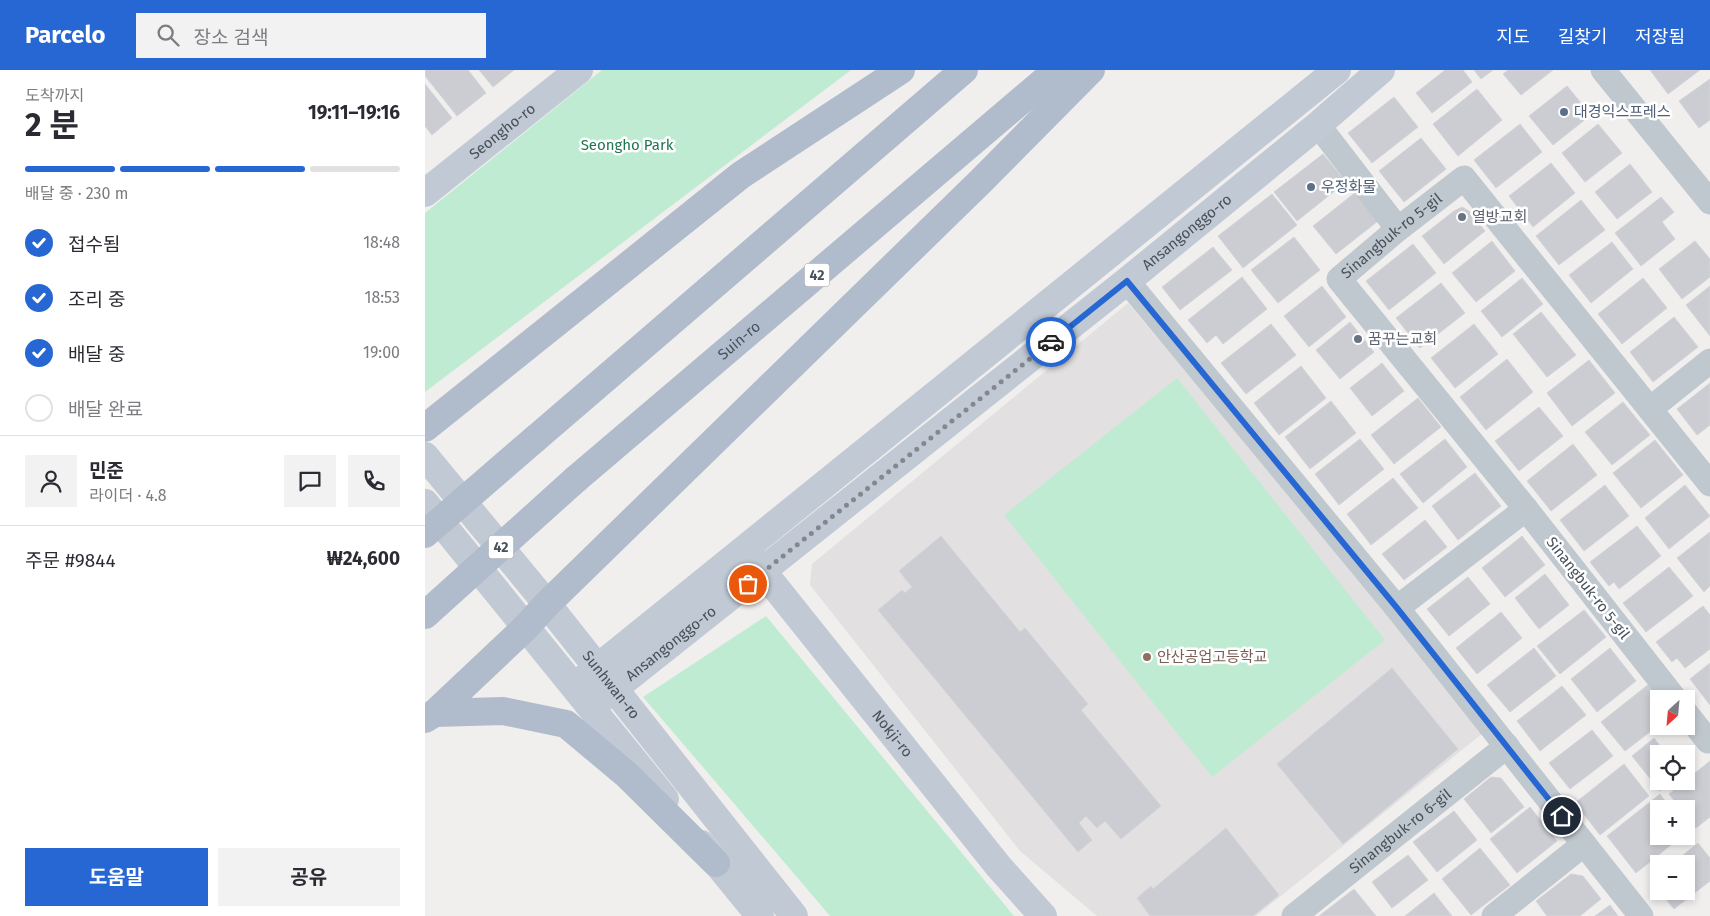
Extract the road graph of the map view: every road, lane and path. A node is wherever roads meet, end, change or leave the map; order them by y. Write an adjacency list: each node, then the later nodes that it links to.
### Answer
1 (579, 70): 10 (street, Seongho-ro)
2 (901, 70): 16 (main road)
3 (964, 70): 21 (main road, bridge)
4 (1057, 70): 26 (main road, Suin-ro / 42, bridge)
5 (1091, 70): 24 (main road)
6 (1337, 70): 22 (street, Ansangonggo-ro)
7 (1381, 70): 9 (street, Ansangonggo-ro)
8 (1603, 70): 11 (street)
9 (1318, 124): 12 (street); 13 (street, Ansangonggo-ro)
10 (427, 187)
11 (1710, 202)
12 (1398, 229): 15 (street, Sinangbuk-ro 5-gil); 20 (street, Sinangbuk-ro 5-gil)
13 (1127, 281): 23 (street, Ansangonggo-ro); 25 (street)
14 (1710, 361): 15 (street)
15 (1650, 409): 18 (street, Sinangbuk-ro 5-gil)
16 (425, 428)
17 (425, 456): 24 (street, Sunhwan-ro)
18 (1710, 484)
19 (425, 503): 27 (street, Sunhwan-ro)
20 (1525, 509): 25 (street); 31 (street, Sinangbuk-ro 5-gil)
21 (425, 534)
22 (745, 549): 23 (street, Nokji-ro); 28 (street, Ansangonggo-ro)
23 (763, 572): 30 (street, Ansangonggo-ro); 41 (street, Nokji-ro)
24 (547, 604): 27 (main road); 28 (street, Sunhwan-ro)
25 (1397, 608): 36 (street)
26 (425, 615)
27 (525, 628): 29 (street, Sunhwan-ro); 33 (main road)
28 (597, 666): 29 (street, Ansangonggo-ro); 30 (street, Sunhwan-ro)
29 (575, 686): 32 (street, Sunhwan-ro)
30 (614, 690): 32 (street, Ansangonggo-ro); 40 (street, Sunhwan-ro)
31 (1668, 690)
32 (591, 707): 38 (street, Sunhwan-ro)
33 (430, 716): 38 (main road)
34 (1695, 725): 35 (street)
35 (1710, 740)
36 (1507, 746): 37 (street); 42 (street, Sinangbuk-ro 6-gil)
37 (1583, 844): 43 (street); 44 (street)
38 (716, 863): 39 (street, Sunhwan-ro)
39 (760, 916)
40 (794, 916)
41 (1043, 916)
42 (1294, 916)
43 (1494, 916)
44 (1641, 916)

